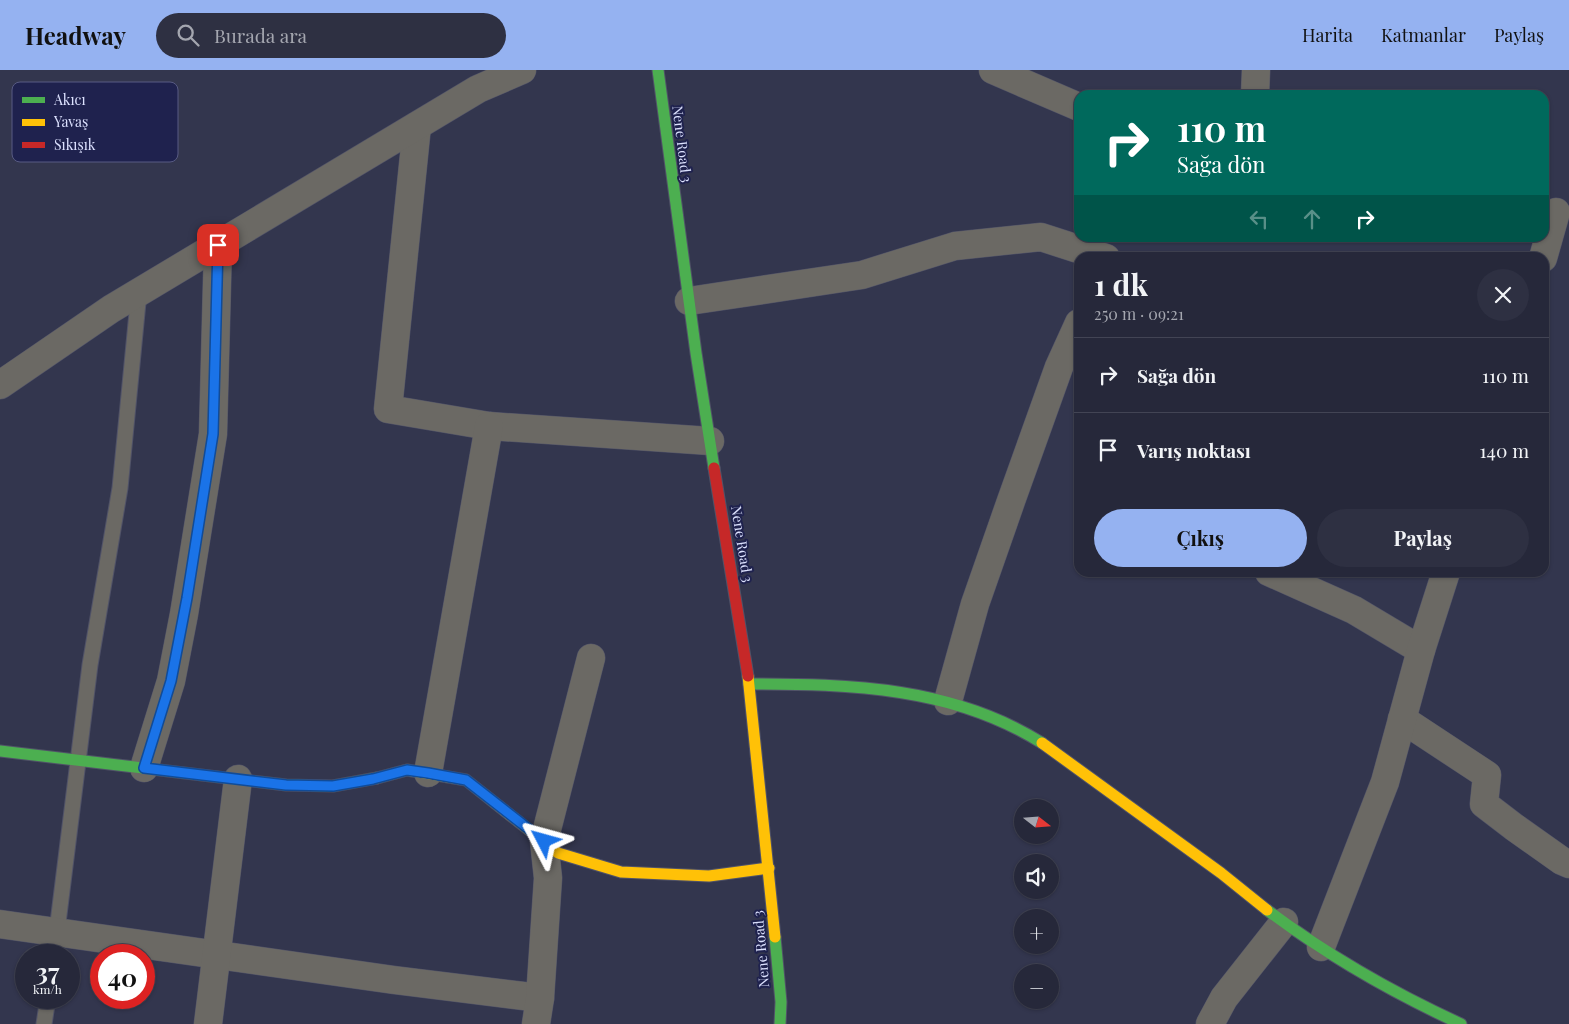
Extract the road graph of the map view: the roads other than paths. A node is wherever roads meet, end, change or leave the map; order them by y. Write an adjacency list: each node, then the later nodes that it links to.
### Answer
1 (522, 70): 7 (street)
2 (658, 70): 13 (street, Nene Road 3)
3 (992, 70): 6 (street)
4 (1256, 70): 5 (street)
5 (1255, 90)
6 (1074, 105)
7 (417, 126): 10 (street); 16 (street)
8 (1556, 212): 9 (street)
9 (1549, 237)
10 (218, 245): 12 (street); 27 (street)
11 (1088, 252): 13 (street)
12 (140, 292): 15 (street); 26 (lane)
13 (688, 301): 17 (street, Nene Road 3)
14 (1074, 334): 23 (street)
15 (0, 385)
16 (489, 426): 17 (street); 28 (street)
17 (710, 441): 22 (street, Nene Road 3)
18 (1280, 577): 20 (street)
19 (1444, 577): 20 (street)
20 (1421, 650): 24 (street)
21 (591, 658): 30 (street)
22 (749, 684): 23 (street); 32 (street, Nene Road 3)
23 (948, 701): 33 (street)
24 (1402, 718): 31 (street); 37 (street)
25 (0, 751): 26 (street)
26 (78, 760): 27 (street); 35 (lane)
27 (144, 768): 29 (street)
28 (428, 773): 29 (street); 30 (street)
29 (238, 779): 38 (street)
30 (544, 841): 32 (street); 40 (street)
31 (1569, 864)
32 (769, 868): 43 (street, Nene Road 3)
33 (1284, 922): 37 (street); 44 (street)
34 (0, 924): 35 (street)
35 (56, 944)
36 (80, 946): 38 (street)
37 (1321, 947): 45 (street)
38 (216, 955): 40 (street); 42 (street)
39 (46, 1009): 41 (lane)
40 (538, 1011)
41 (44, 1024)
42 (208, 1024)
43 (780, 1024)
44 (1210, 1024)
45 (1461, 1024)

